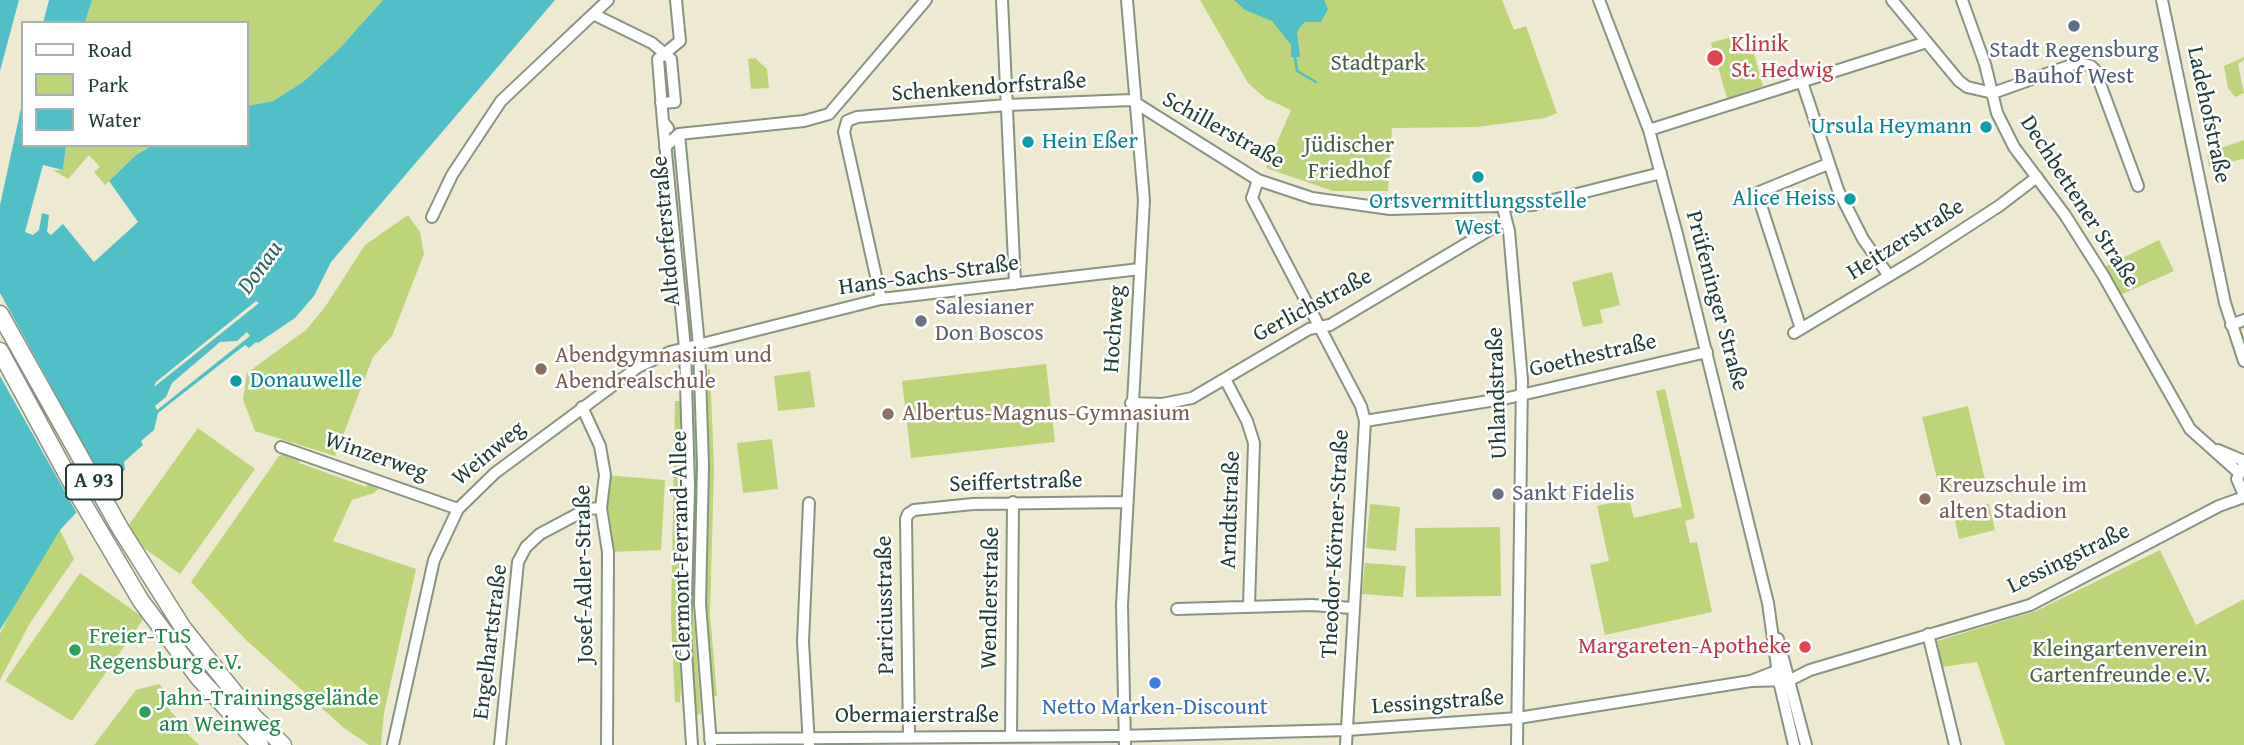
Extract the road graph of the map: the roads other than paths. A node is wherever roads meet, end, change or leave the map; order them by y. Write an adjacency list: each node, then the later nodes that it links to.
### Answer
1 (608, 0): 10 (street)
2 (676, 0): 12 (street, Altdorferstraße)
3 (926, 0): 19 (street)
4 (1002, 0): 15 (street)
5 (1127, 0): 16 (street, Hochweg)
6 (1599, 0): 18 (street, Prüfeninger Straße)
7 (1892, 0): 11 (street)
8 (1962, 0): 14 (street, Dechbettener Straße)
9 (2162, 0): 35 (street, Ladehofstraße)
10 (595, 15): 12 (street); 27 (street)
11 (1927, 42): 13 (street); 14 (street)
12 (666, 54): 17 (street, Altdorferstraße)
13 (1802, 82): 18 (street); 21 (street)
14 (1993, 93): 23 (street, Dechbettener Straße); 25 (street)
15 (1007, 106): 16 (street, Schenkendorfstraße); 31 (street); 32 (street, Schenkendorfstraße)
16 (1138, 106): 24 (street, Schillerstraße); 29 (street, Hochweg)
17 (663, 122): 19 (street, Altdorferstraße); 20 (street, Altdorferstraße)
18 (1648, 130): 22 (street, Prüfeninger Straße)
19 (679, 134): 20 (street); 37 (street, Altdorferstraße)
20 (666, 146): 38 (street, Altdorferstraße)
21 (1828, 164): 30 (street); 30 (street, Heitzerstraße)
22 (1661, 173): 26 (street, Schillerstraße); 40 (street, Prüfeninger Straße)
23 (2037, 177): 30 (street, Heitzerstraße); 48 (street, Dechbettener Straße)
24 (1258, 180): 26 (street, Schillerstraße); 36 (street, Theodor-Körner-Straße)
25 (2138, 186)
26 (1503, 208): 28 (street, Uhlandstraße)
27 (432, 217)
28 (1506, 220): 36 (street, Gerlichstraße); 43 (street, Uhlandstraße)
29 (1140, 269): 31 (street, Hans-Sachs-Straße); 44 (street, Hochweg)
30 (1889, 276)
31 (1015, 284): 32 (street, Hans-Sachs-Straße)
32 (881, 299): 37 (street, Hans-Sachs-Straße)
33 (0, 312): 64 (highway, A 93)
34 (2244, 320): 35 (street)
35 (2231, 325): 41 (street, Ladehofstraße)
36 (1319, 327): 42 (street, Gerlichstraße); 46 (street, Theodor-Körner-Straße)
37 (699, 346): 38 (street, Hans-Sachs-Straße); 71 (street, Clermont-Ferrand-Allee)
38 (685, 348): 45 (street, Weinweg); 78 (street, Clermont-Ferrand-Allee)
39 (0, 351): 72 (highway, A 93)
40 (1707, 352): 43 (street, Goethestraße); 60 (street, Prüfeninger Straße)
41 (2244, 361)
42 (1225, 379): 44 (street, Gerlichstraße); 56 (street, Arndtstraße)
43 (1522, 394): 46 (street, Goethestraße); 65 (street, Uhlandstraße)
44 (1132, 403): 51 (street, Hochweg)
45 (582, 407): 53 (street, Josef-Adler-Straße); 54 (street, Weinweg)
46 (1365, 421): 57 (street, Theodor-Körner-Straße)
47 (281, 447): 54 (street, Winzerweg)
48 (2242, 466): 49 (street, Dechbettener Straße)
49 (2242, 492): 59 (street, Lessingstraße)
50 (1013, 502): 51 (street, Seiffertstraße); 55 (street, Seiffertstraße); 68 (street, Wendlerstraße)
51 (1126, 502): 69 (street, Hochweg)
52 (809, 503): 70 (street)
53 (601, 508): 76 (street, Engelhartstraße); 77 (street, Josef-Adler-Straße)
54 (458, 509): 75 (street, Weinweg)
55 (908, 514): 67 (street, Pariciusstraße)
56 (1248, 606): 57 (street); 58 (street)
57 (1352, 608): 66 (street, Theodor-Körner-Straße)
58 (1177, 609)
59 (1928, 634): 61 (street, Lessingstraße); 83 (street)
60 (1782, 668): 61 (street, Lessingstraße); 62 (street, Lessingstraße); 63 (street, Prüfeninger Straße)
61 (1810, 670): 63 (street, Lessingstraße)
62 (1751, 681): 63 (street, Lessingstraße); 65 (street, Lessingstraße)
63 (1785, 681): 81 (street, Prüfeninger Straße); 82 (street, Prüfeninger Straße)
64 (254, 717): 73 (highway, A 93); 74 (highway)
65 (1518, 718): 66 (street, Lessingstraße); 80 (street, Uhlandstraße)
66 (1347, 730): 69 (street, Lessingstraße); 79 (street, Theodor-Körner-Straße)
67 (909, 737): 68 (street, Obermaierstraße); 70 (street, Obermaierstraße)
68 (1011, 737): 69 (street, Obermaierstraße)
69 (1125, 740)
70 (808, 741): 71 (street, Obermaierstraße)
71 (711, 742)
72 (260, 745)
73 (283, 745)
74 (290, 745)
75 (393, 745)
76 (500, 745)
77 (607, 745)
78 (692, 745)
79 (1346, 745)
80 (1517, 745)
81 (1794, 745)
82 (1806, 745)
83 (1955, 745)

